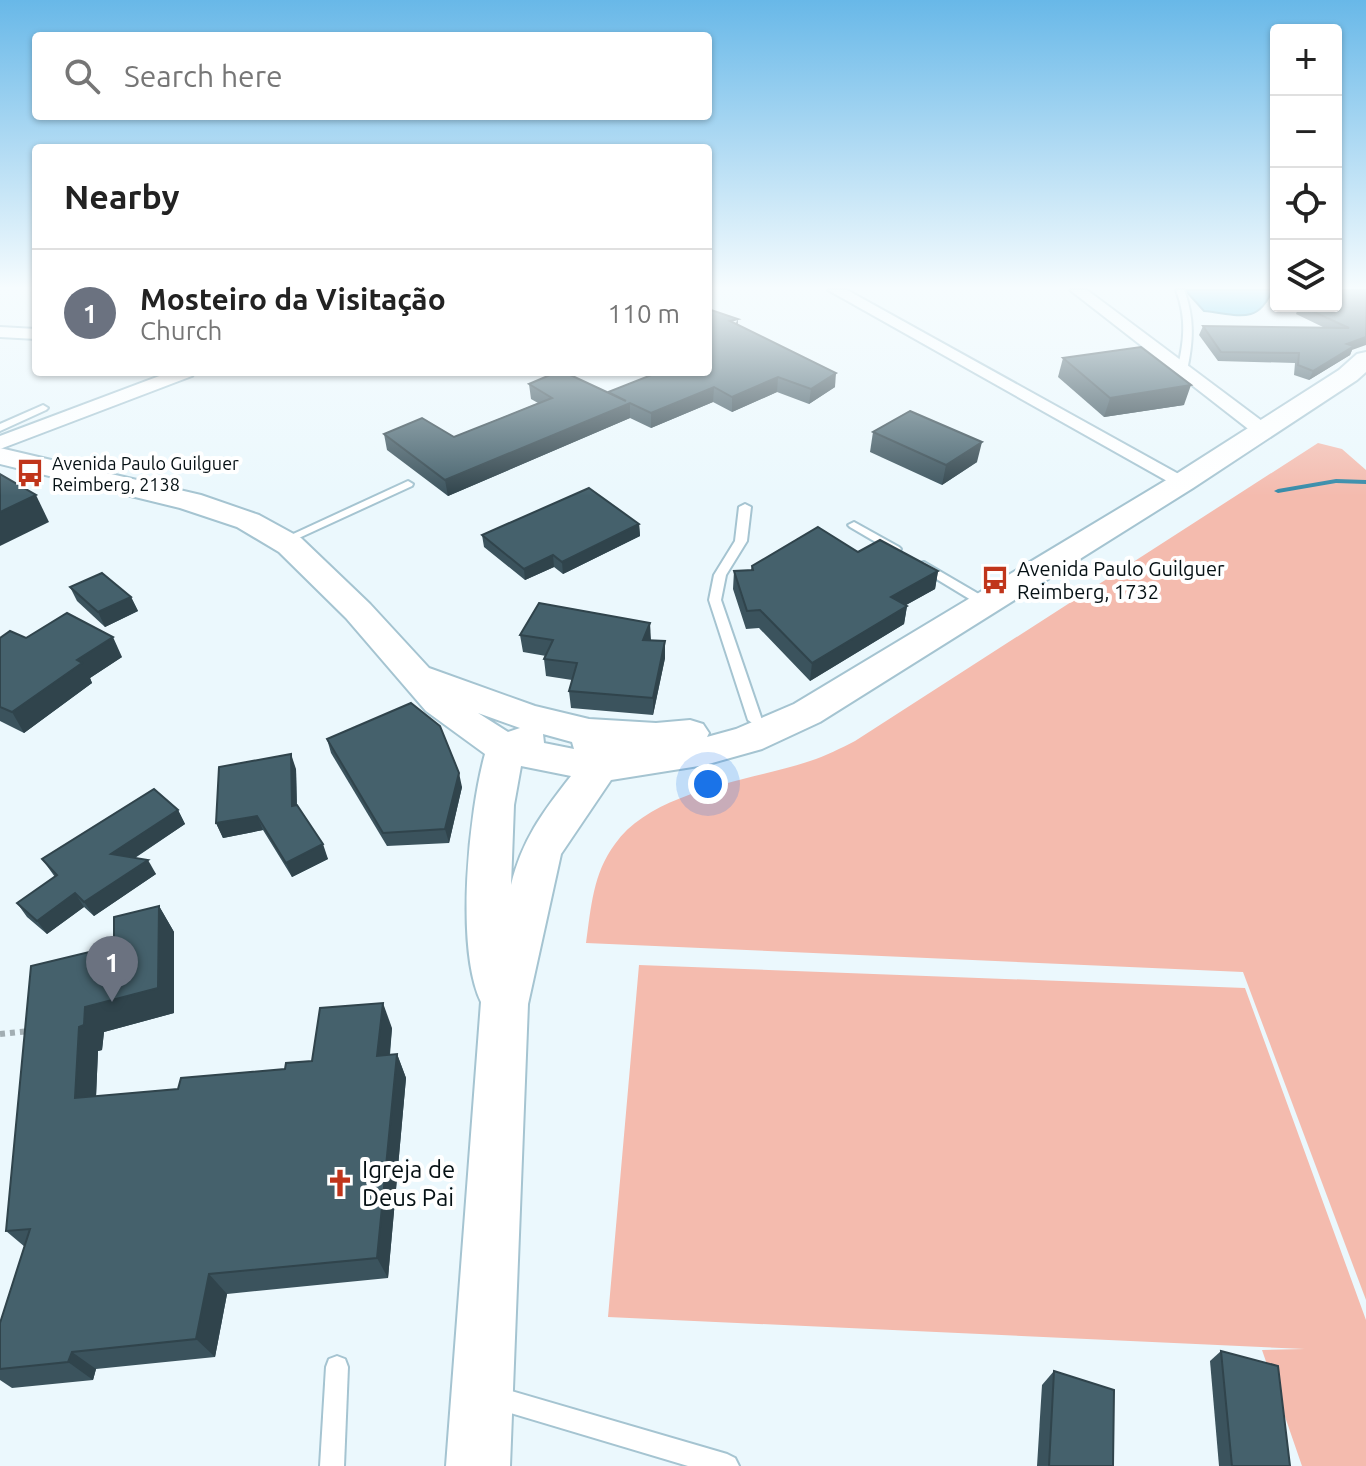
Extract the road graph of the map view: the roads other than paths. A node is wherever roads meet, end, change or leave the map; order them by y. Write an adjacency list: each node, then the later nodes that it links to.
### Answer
1 (959, 358): 12 (street)
2 (1166, 358): 5 (street)
3 (1185, 358): 5 (lane)
4 (1363, 365): 9 (main road)
5 (1182, 371): 9 (street)
6 (176, 376): 10 (street)
7 (43, 408): 8 (lane)
8 (0, 428)
9 (1263, 431): 12 (main road)
10 (0, 443)
11 (0, 456): 16 (main road)
12 (1183, 482): 17 (main road)
13 (408, 484): 16 (lane)
14 (745, 507): 20 (lane)
15 (854, 525): 17 (lane)
16 (284, 541): 18 (main road)
17 (985, 603): 19 (main road)
18 (414, 675): 21 (main road); 22 (main road)
19 (807, 713): 20 (main road); 23 (main road)
20 (755, 720): 21 (main road)
21 (581, 742): 22 (main road); 22 (main road); 23 (main road); 24 (main road)
22 (506, 749): 25 (main road)
23 (646, 762): 24 (main road)
24 (571, 805): 25 (main road)
25 (504, 1004): 27 (main road)
26 (337, 1367): 28 (lane)
27 (482, 1394): 29 (main road); 30 (lane)
28 (332, 1466)
29 (478, 1466)
30 (727, 1466)

